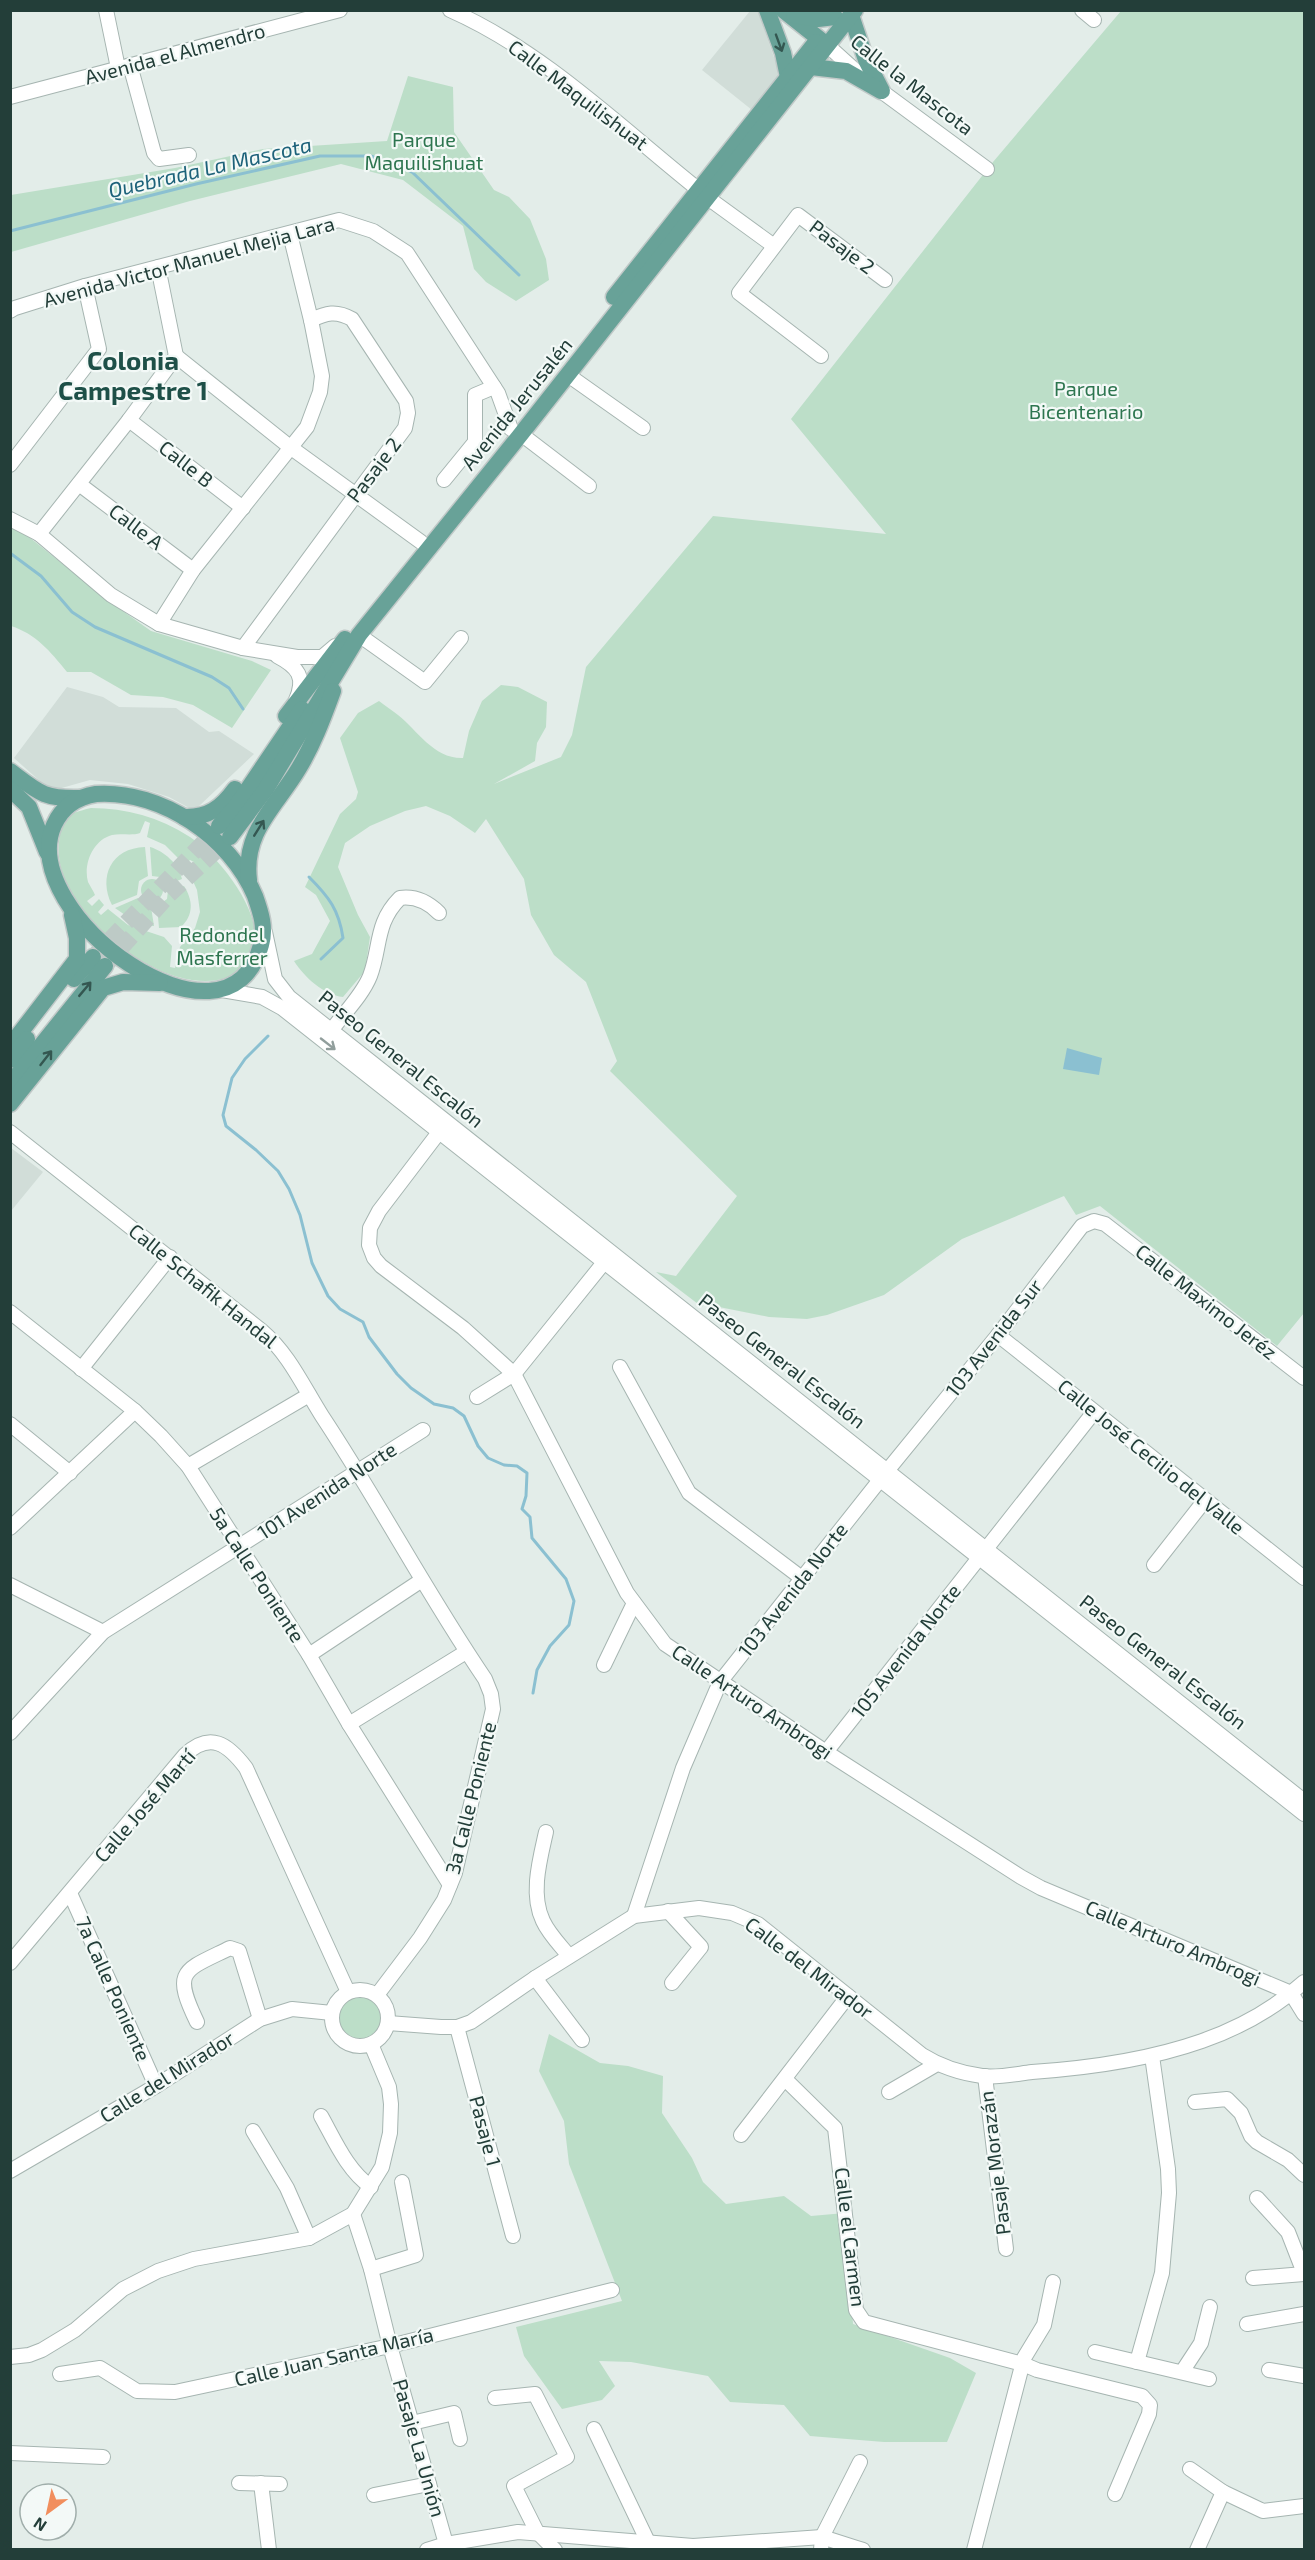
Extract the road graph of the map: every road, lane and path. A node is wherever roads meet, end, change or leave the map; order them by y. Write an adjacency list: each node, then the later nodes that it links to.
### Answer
1 (106, 10): 10 (street)
2 (340, 10): 10 (street, Avenida el Almendro)
3 (450, 10): 17 (street, Calle Maquilishuat)
4 (767, 10): 12 (main road, one-way to 12)
5 (1082, 10): 8 (street)
6 (785, 11): 7 (main road); 9 (main road, Calle la Mascota)
7 (845, 13): 9 (main road, Avenida Jerusalén); 13 (main road)
8 (1094, 20)
9 (824, 41): 11 (main road, Avenida Jerusalén); 12 (main road, Avenida Jerusalén); 13 (street, Calle la Mascota)
10 (124, 67): 14 (street, Avenida el Almendro); 15 (street)
11 (811, 67): 13 (main road); 17 (main road, Avenida Jerusalén)
12 (788, 77): 17 (main road, Avenida Jerusalén)
13 (882, 92): 16 (street, Calle la Mascota)
14 (10, 97)
15 (189, 155)
16 (987, 169)
17 (703, 194): 19 (street, Calle Maquilishuat); 27 (main road, Avenida Jerusalén); 31 (main road, Avenida Jerusalén)
18 (290, 234): 20 (street, Avenida Victor Manuel Mejia Lara); 24 (street); 28 (street, Avenida Victor Manuel Mejia Lara)
19 (774, 246): 21 (street, Pasaje 2); 26 (street)
20 (158, 267): 22 (street, Avenida Victor Manuel Mejia Lara); 25 (street)
21 (885, 279)
22 (85, 286): 23 (street, Avenida Victor Manuel Mejia Lara); 33 (street)
23 (10, 311)
24 (311, 320): 32 (street); 37 (street, Pasaje 2)
25 (176, 356): 29 (street); 32 (street)
26 (821, 356)
27 (568, 375): 30 (street); 31 (main road, Avenida Jerusalén)
28 (494, 387): 31 (street, Avenida Victor Manuel Mejia Lara); 34 (street)
29 (129, 420): 35 (street); 38 (street, Calle B)
30 (643, 428)
31 (516, 432): 36 (street); 41 (main road, Avenida Jerusalén); 44 (main road, Avenida Jerusalén)
32 (290, 447): 37 (street); 38 (street)
33 (10, 465)
34 (444, 480)
35 (79, 484): 40 (street); 42 (street, Calle A)
36 (590, 486)
37 (356, 494): 41 (street); 46 (street, Pasaje 2)
38 (243, 508): 42 (street)
39 (10, 519): 40 (street)
40 (39, 534): 43 (street)
41 (421, 542): 44 (main road, Avenida Jerusalén)
42 (194, 570): 43 (street)
43 (159, 624): 46 (street)
44 (354, 634): 45 (street); 47 (street); 48 (main road, Avenida Jerusalén); 48 (main road, Avenida Jerusalén); 49 (main road)
45 (461, 638)
46 (243, 648): 47 (street)
47 (270, 652): 49 (street)
48 (347, 652): 55 (main road, one-way to 48)
49 (292, 707): 53 (main road)
50 (10, 771): 52 (main road)
51 (10, 789): 54 (main road)
52 (80, 798): 53 (main road); 54 (main road)
53 (184, 817): 55 (main road)
54 (48, 853): 56 (main road)
55 (250, 884): 58 (main road)
56 (70, 905): 59 (main road); 62 (main road)
57 (438, 913): 61 (street)
58 (265, 932): 60 (main road); 61 (street, Paseo General Escalón)
59 (172, 984): 60 (main road); 65 (main road, one-way to 59)
60 (222, 990): 66 (street, Paseo General Escalón, one-way to 66)
61 (330, 1030): 66 (street, Paseo General Escalón)
62 (10, 1046)
63 (10, 1060): 64 (main road, one-way to 63)
64 (10, 1084)
65 (10, 1104)
66 (443, 1127): 70 (street, Paseo General Escalón); 75 (street, Calle Arturo Ambrogi)
67 (10, 1132): 69 (street, Calle Schafik Handal)
68 (1108, 1226): 72 (street, 103 Avenida Sur); 76 (street, Calle Maximo Jeréz)
69 (170, 1257): 74 (street); 77 (street, Calle Schafik Handal)
70 (608, 1257): 75 (street); 86 (street, Paseo General Escalón)
71 (10, 1312): 74 (street, 5a Calle Poniente)
72 (998, 1335): 80 (street, Calle José Cecilio del Valle); 86 (street, 103 Avenida Sur)
73 (620, 1367): 93 (street)
74 (81, 1369): 79 (street, 5a Calle Poniente)
75 (514, 1374): 78 (street); 96 (street, Calle Arturo Ambrogi)
76 (1305, 1377)
77 (309, 1395): 83 (street); 84 (street, Calle Schafik Handal)
78 (477, 1397)
79 (135, 1411): 83 (street, 5a Calle Poniente); 85 (street)
80 (1094, 1412): 87 (street, Calle José Cecilio del Valle); 90 (street, 105 Avenida Norte)
81 (10, 1424): 85 (street)
82 (423, 1430): 84 (street, 101 Avenida Norte)
83 (188, 1466): 89 (street, 5a Calle Poniente)
84 (359, 1472): 89 (street, 101 Avenida Norte); 94 (street, 3a Calle Poniente)
85 (70, 1473): 88 (street)
86 (884, 1475): 90 (street, Paseo General Escalón); 93 (street, 103 Avenida Norte)
87 (1205, 1500): 91 (street); 92 (street, Calle José Cecilio del Valle)
88 (10, 1528)
89 (240, 1547): 97 (street, 101 Avenida Norte); 99 (street, 5a Calle Poniente)
90 (982, 1553): 104 (street, 105 Avenida Norte); 105 (street, Paseo General Escalón); 106 (street, Paseo General Escalón)
91 (1154, 1565)
92 (1305, 1578)
93 (803, 1579): 101 (street, 103 Avenida Norte)
94 (422, 1580): 98 (street, 3a Calle Poniente); 99 (street)
95 (10, 1586): 97 (street)
96 (634, 1603): 100 (street); 101 (street, Calle Arturo Ambrogi)
97 (103, 1632): 103 (street, 101 Avenida Norte)
98 (466, 1652): 102 (street); 108 (street, 3a Calle Poniente)
99 (309, 1655): 102 (street, 5a Calle Poniente)
100 (604, 1665)
101 (720, 1682): 104 (street, Calle Arturo Ambrogi); 111 (street, 103 Avenida Norte)
102 (349, 1724): 108 (street, 5a Calle Poniente)
103 (10, 1733)
104 (826, 1752): 118 (street, Calle Arturo Ambrogi)
105 (1305, 1801)
106 (1305, 1814)
107 (546, 1832): 112 (street)
108 (450, 1885): 119 (street, 3a Calle Poniente)
109 (70, 1893): 113 (street, Calle José Martí); 117 (street, Calle José Martí); 133 (street, 7a Calle Poniente)
110 (668, 1911): 111 (street, Calle del Mirador); 116 (street); 120 (street, Calle del Mirador)
111 (634, 1916): 112 (street, Calle del Mirador)
112 (569, 1956): 114 (street, Calle del Mirador)
113 (10, 1963)
114 (535, 1978): 126 (street, Calle del Mirador); 127 (street)
115 (1305, 1982): 118 (street)
116 (672, 1983)
117 (348, 1992): 119 (street); 121 (street)
118 (1292, 1993): 122 (street); 129 (street)
119 (377, 1995): 125 (street)
120 (848, 1996): 130 (street, Calle del Mirador); 132 (street)
121 (332, 2013): 123 (street, Calle del Mirador); 128 (street)
122 (1305, 2014)
123 (260, 2019): 124 (street); 133 (street, Calle del Mirador)
124 (197, 2022)
125 (388, 2023): 126 (street); 128 (street)
126 (457, 2027): 145 (street, Pasaje 1)
127 (582, 2040)
128 (371, 2044): 142 (street)
129 (1152, 2056): 131 (street); 159 (street)
130 (937, 2064): 131 (street, Calle del Mirador); 134 (street)
131 (985, 2076): 147 (street, Pasaje Morazán)
132 (785, 2079): 138 (street); 160 (street, Calle el Carmen)
133 (156, 2086): 139 (street, Calle del Mirador)
134 (889, 2092)
135 (1195, 2102): 140 (street)
136 (321, 2116): 142 (street)
137 (253, 2131): 146 (street)
138 (741, 2135)
139 (10, 2171)
140 (1305, 2175)
141 (402, 2182): 148 (street)
142 (371, 2187): 144 (street)
143 (1257, 2198): 149 (street)
144 (353, 2214): 146 (street); 148 (street, Pasaje La Unión)
145 (513, 2236)
146 (309, 2238): 158 (street)
147 (1005, 2249)
148 (371, 2269): 156 (street, Pasaje La Unión)
149 (1305, 2274): 150 (street)
150 (1253, 2278)
151 (1053, 2282): 160 (street)
152 (612, 2290): 156 (street, Calle Juan Santa María)
153 (1210, 2307): 162 (street)
154 (1305, 2314): 155 (street)
155 (1247, 2324)
156 (390, 2346): 163 (street, Calle Juan Santa María); 167 (street, Pasaje La Unión)
157 (1095, 2352): 159 (street)
158 (10, 2357)
159 (1137, 2362): 162 (street)
160 (1023, 2364): 179 (street, Calle el Carmen); 190 (street)
161 (1269, 2370): 164 (street)
162 (1182, 2372): 165 (street)
163 (60, 2374)
164 (1305, 2376)
165 (1209, 2379)
166 (495, 2398): 182 (street)
167 (412, 2423): 169 (street); 177 (street, Pasaje La Unión)
168 (594, 2429): 183 (street)
169 (460, 2439)
170 (10, 2453): 171 (street)
171 (103, 2457)
172 (861, 2462): 184 (street)
173 (1190, 2469): 178 (street)
174 (239, 2483): 175 (street)
175 (261, 2483): 176 (street); 186 (street)
176 (280, 2484)
177 (429, 2484): 180 (street); 185 (street, Pasaje La Unión)
178 (1223, 2492): 181 (street); 191 (street)
179 (1115, 2494)
180 (374, 2495)
181 (1305, 2506)
182 (537, 2532): 183 (street); 185 (street); 188 (street)
183 (648, 2542): 184 (street)
184 (821, 2543): 189 (street)
185 (446, 2544): 187 (street)
186 (269, 2550)
187 (427, 2550)
188 (555, 2550)
189 (863, 2550)
190 (974, 2550)
191 (1197, 2550)

